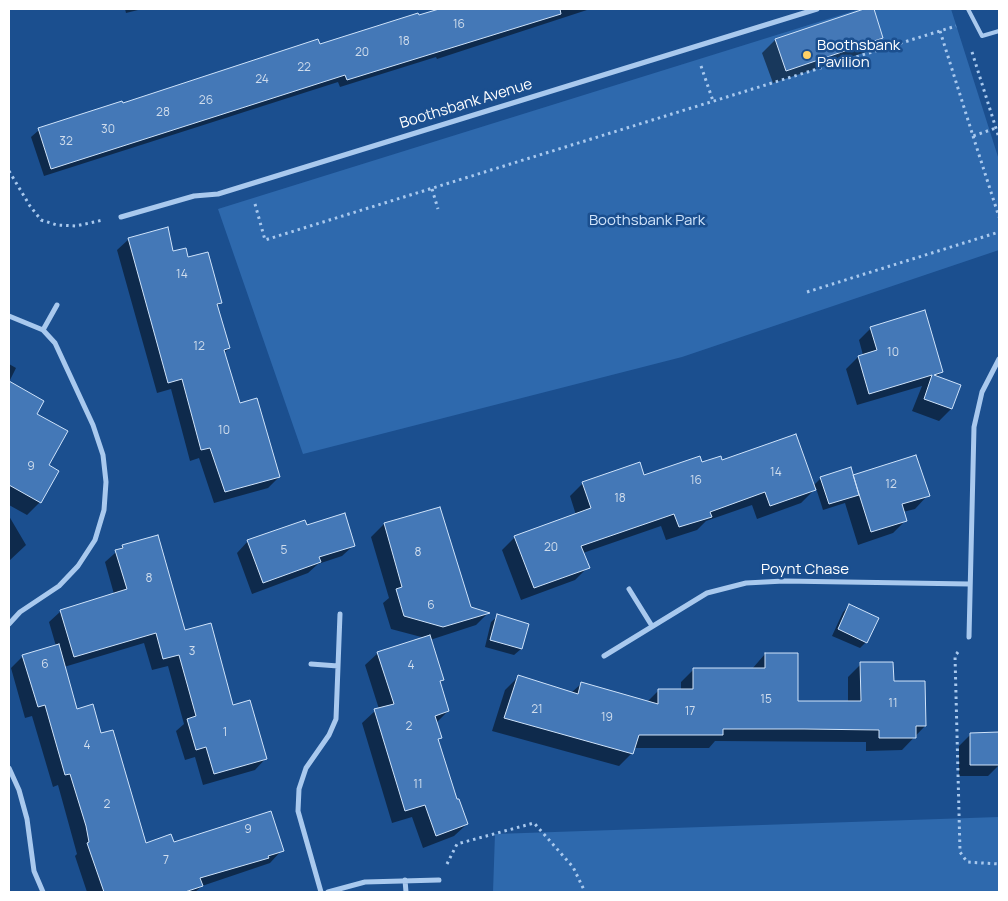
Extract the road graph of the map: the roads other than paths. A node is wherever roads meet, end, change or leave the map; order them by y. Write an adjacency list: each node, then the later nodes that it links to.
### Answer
1 (817, 9): 4 (street, Boothsbank Avenue)
2 (968, 9): 3 (lane)
3 (999, 31)
4 (120, 217)
5 (57, 305): 7 (street)
6 (9, 316): 7 (street)
7 (43, 330): 12 (street)
8 (999, 359): 9 (street)
9 (969, 584): 13 (street, Poynt Chase); 14 (street)
10 (629, 589): 13 (street)
11 (340, 614): 17 (street)
12 (9, 624)
13 (652, 626): 15 (street, Poynt Chase)
14 (969, 637)
15 (604, 656)
16 (311, 664): 17 (street)
17 (338, 666): 22 (street)
18 (9, 768): 21 (street)
19 (405, 880): 20 (street); 23 (street); 24 (street)
20 (439, 880)
21 (43, 892)
22 (321, 892)
23 (328, 892)
24 (406, 892)

